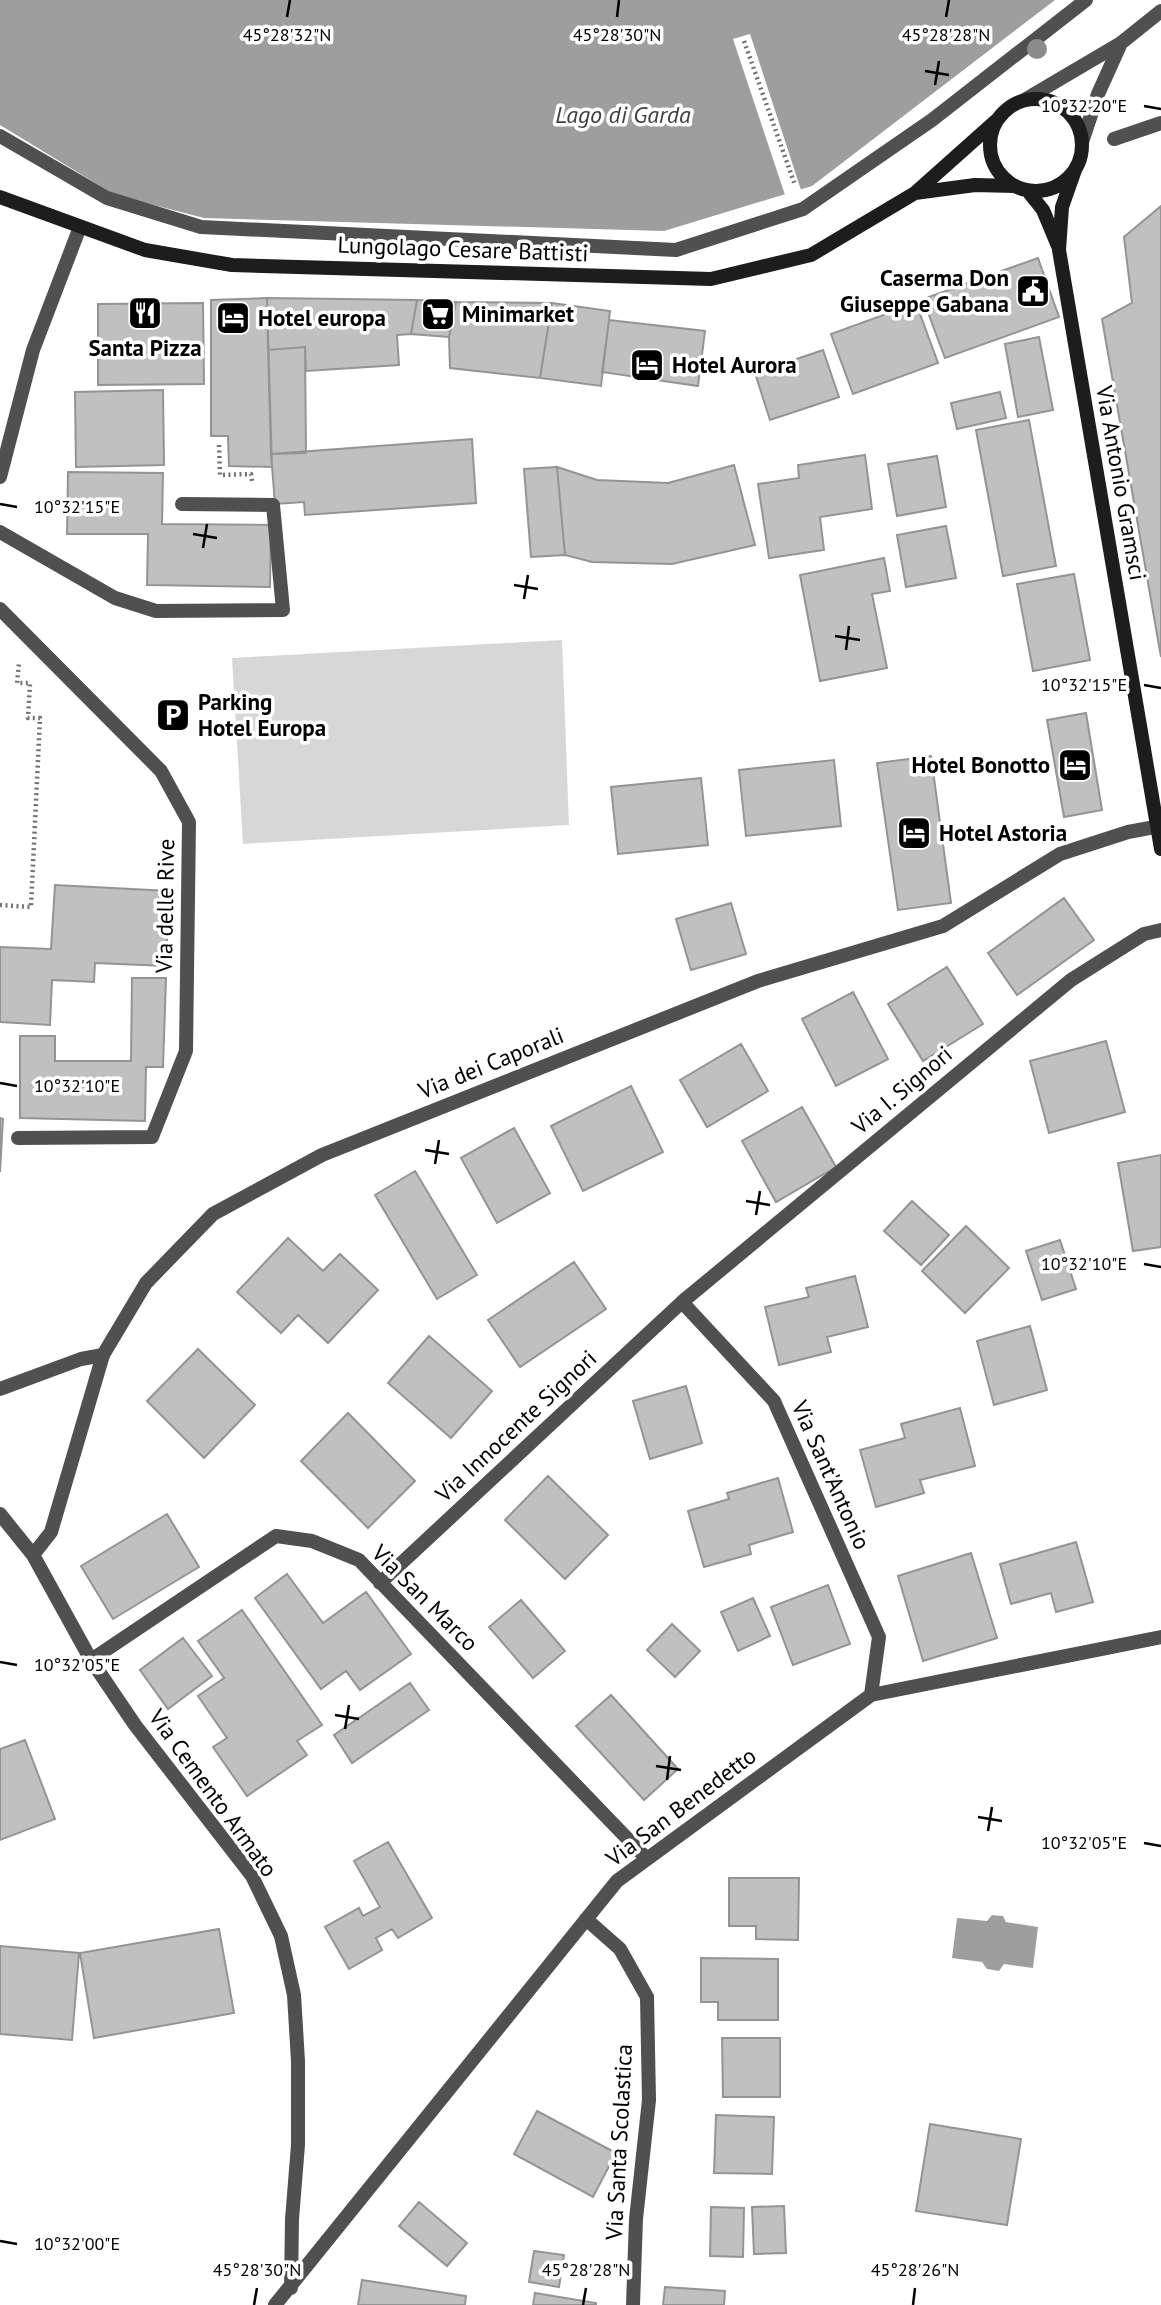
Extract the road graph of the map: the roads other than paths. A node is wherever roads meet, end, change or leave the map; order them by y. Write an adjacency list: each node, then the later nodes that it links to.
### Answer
1 (1086, 0): 7 (street)
2 (1161, 11): 3 (street, Lungolago Cesare Battisti)
3 (1121, 43): 4 (street, Lungolago Cesare Battisti); 9 (street, Lungolago Cesare Battisti)
4 (1026, 99): 5 (street, Lungolago Cesare Battisti); 9 (street)
5 (998, 119): 11 (street); 12 (street, Lungolago Cesare Battisti)
6 (1161, 123): 8 (street)
7 (0, 136)
8 (1114, 139)
9 (1082, 142): 10 (street, Lungolago Cesare Battisti)
10 (1075, 170): 11 (street, Lungolago Cesare Battisti); 15 (street, Via Antonio Gramsci)
11 (1021, 188): 12 (street, Lungolago Cesare Battisti); 15 (street, Via Antonio Gramsci)
12 (915, 193): 14 (street, Lungolago Cesare Battisti)
13 (0, 197): 14 (street, Lungolago Cesare Battisti)
14 (80, 227): 16 (street)
15 (1059, 250): 20 (street, Via Antonio Gramsci)
16 (0, 477)
17 (182, 504): 18 (street)
18 (0, 532)
19 (0, 609): 23 (street, Via delle Rive)
20 (1159, 827): 21 (street, Via Antonio Gramsci); 25 (street, Via dei Caporali)
21 (1161, 849)
22 (1161, 930): 24 (street, Via I. Signori)
23 (18, 1138)
24 (682, 1302): 29 (street, Via Innocente Signori); 32 (street, Via Sant'Antonio)
25 (103, 1355): 26 (street); 28 (street, Via dei Caporali)
26 (0, 1389)
27 (0, 1514): 28 (street, Via Cemento Armato)
28 (33, 1555): 31 (street, Via Cemento Armato)
29 (380, 1583): 31 (street, Via San Marco); 33 (street, Via San Marco)
30 (1161, 1637): 32 (street, Via San Benedetto)
31 (91, 1660): 35 (street, Via Cemento Armato)
32 (871, 1695): 33 (street, Via San Benedetto)
33 (647, 1859): 34 (street, Via San Benedetto)
34 (586, 1919): 35 (street, Via San Benedetto); 37 (street, Via Santa Scolastica)
35 (291, 2288): 36 (street, Via San Benedetto)
36 (275, 2305)
37 (633, 2305)

